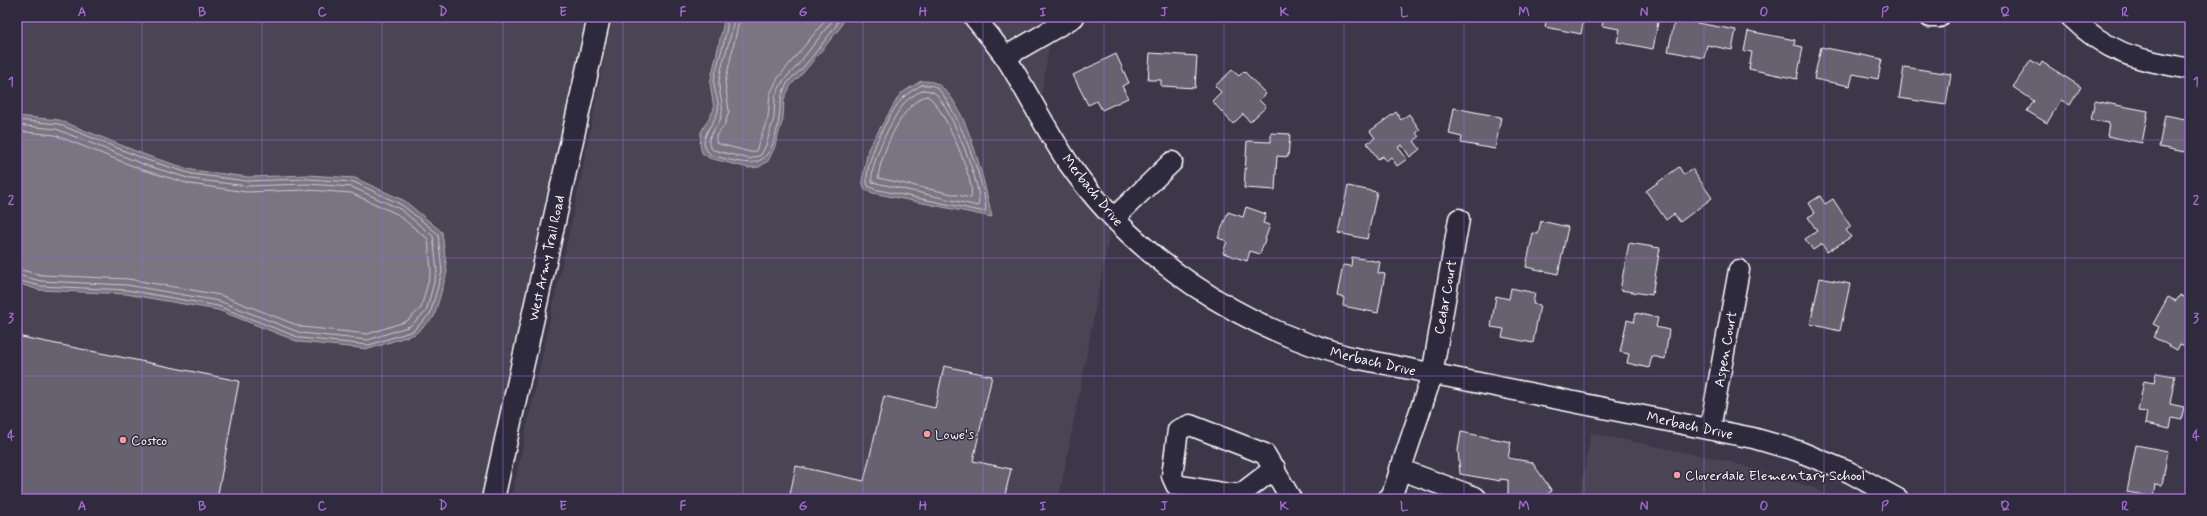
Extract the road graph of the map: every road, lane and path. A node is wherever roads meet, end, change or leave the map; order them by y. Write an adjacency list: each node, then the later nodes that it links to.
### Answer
1 (599, 17): 17 (main road, West Army Trail Road)
2 (974, 17): 7 (street, Merbach Drive)
3 (1074, 17): 7 (street)
4 (1930, 17): 5 (street)
5 (1939, 17)
6 (2072, 17): 8 (street)
7 (1005, 57): 10 (street, Merbach Drive)
8 (2190, 69)
9 (1172, 162): 10 (street)
10 (1114, 218): 13 (street, Merbach Drive)
11 (1459, 219): 13 (street, Cedar Court)
12 (1739, 270): 14 (street, Aspen Court)
13 (1432, 374): 14 (street, Merbach Drive); 16 (street, Cedar Court)
14 (1710, 429): 21 (street, Merbach Drive)
15 (1275, 468): 15 (street); 18 (street)
16 (1400, 470): 19 (street, Cedar Court); 20 (street)
17 (493, 499)
18 (1291, 499)
19 (1388, 499)
20 (1477, 499)
21 (1898, 499)

